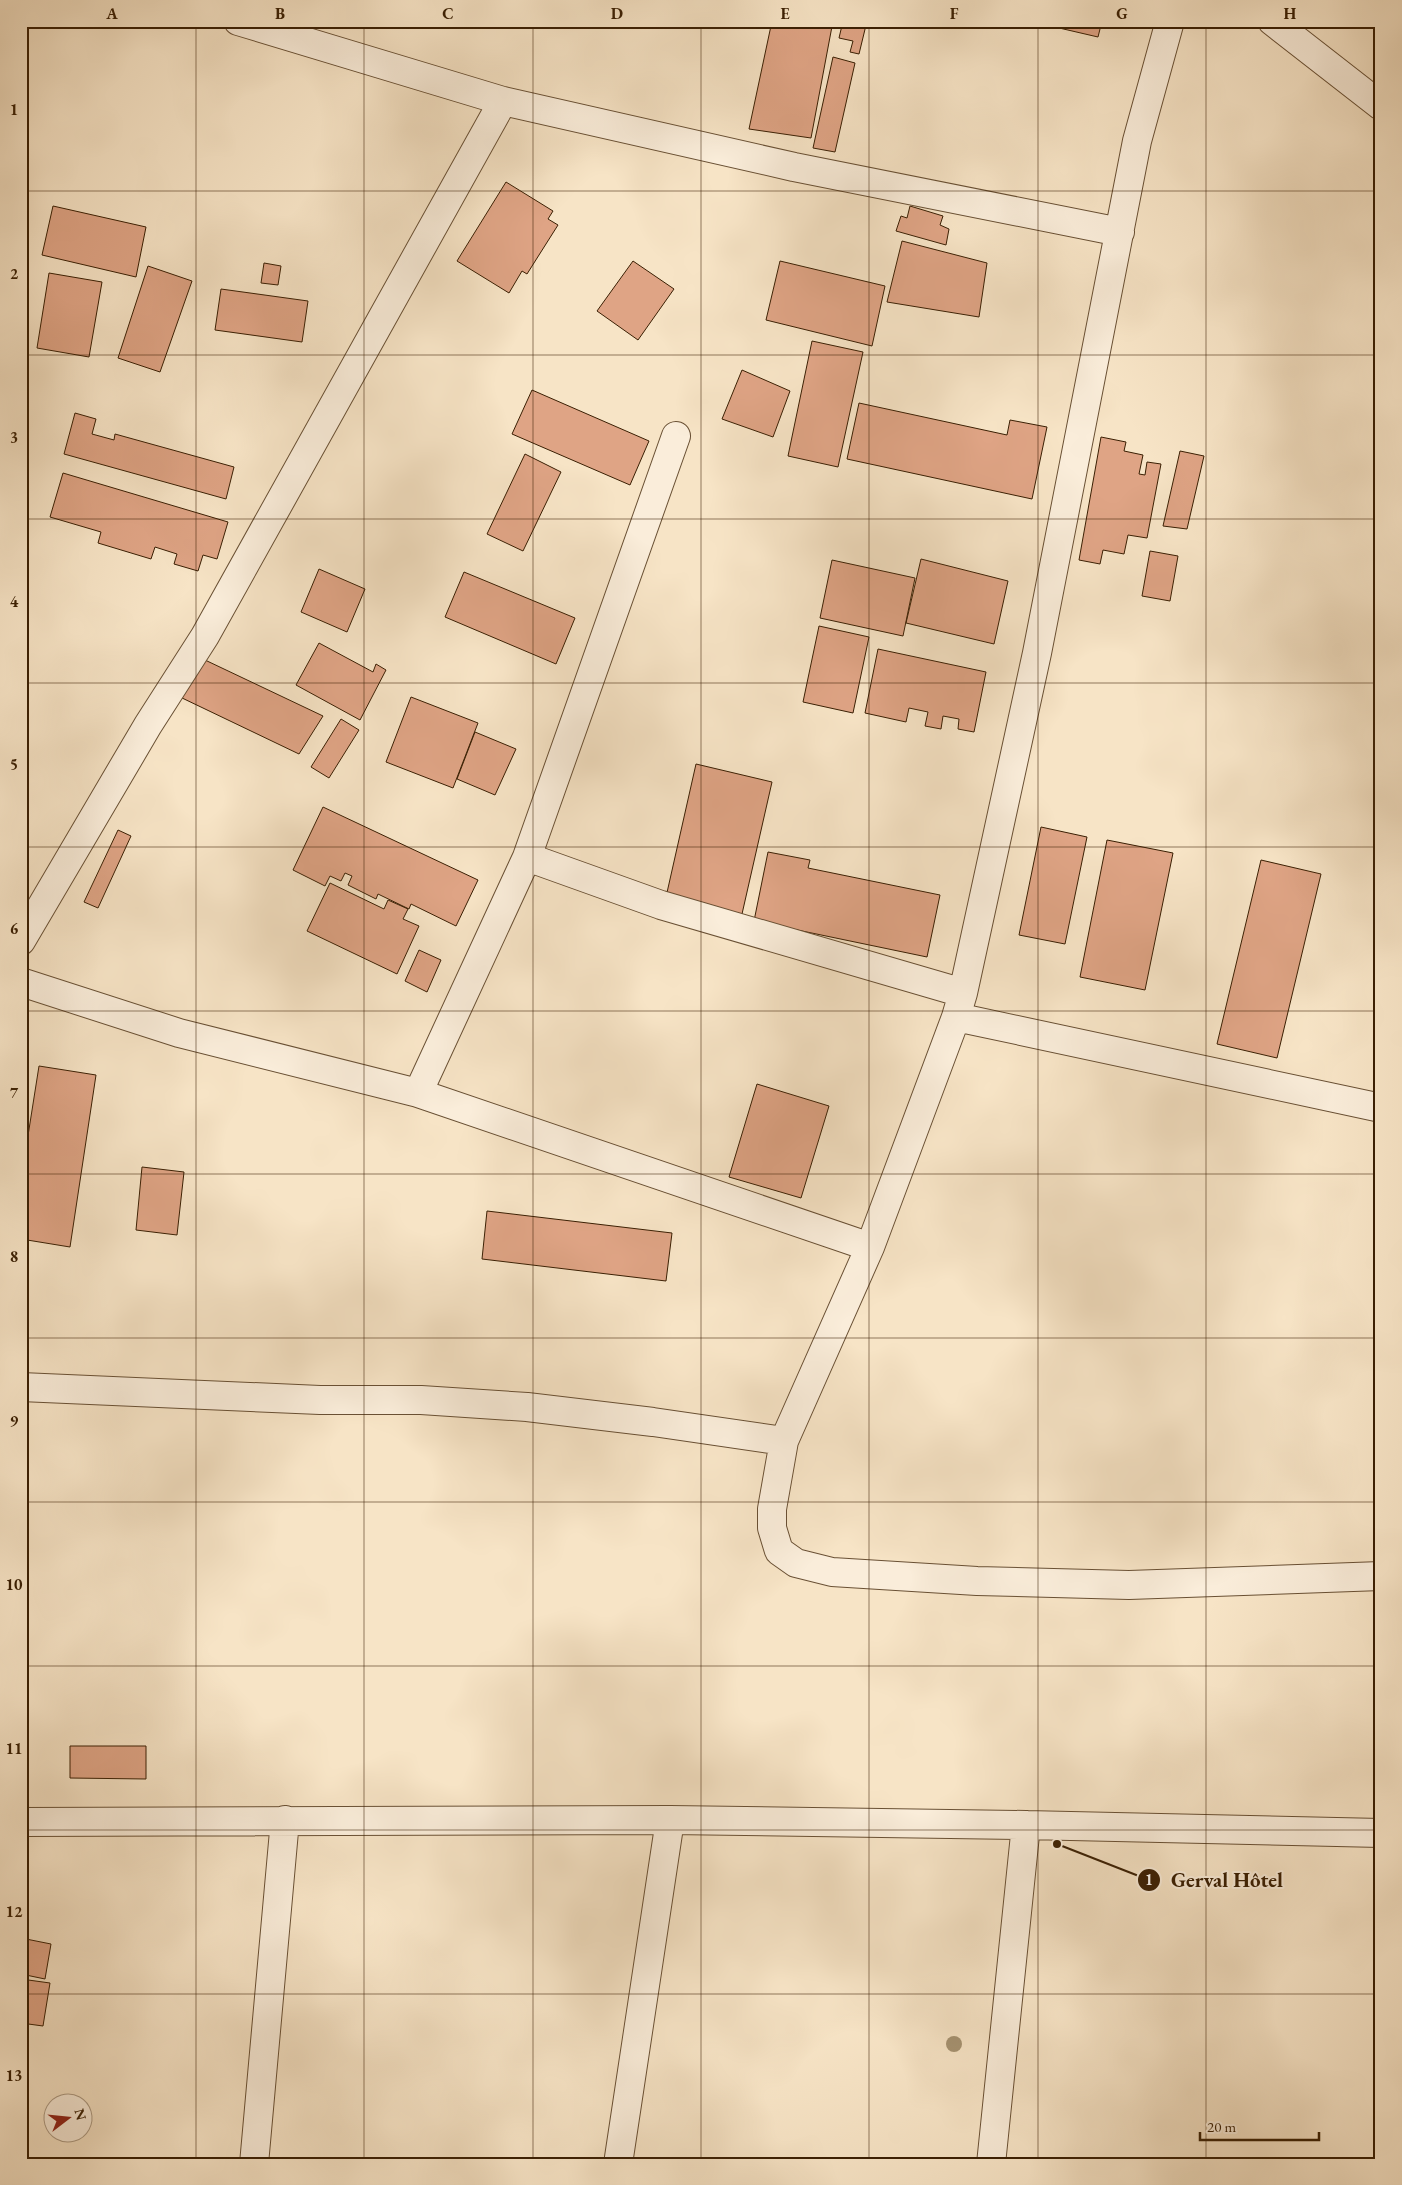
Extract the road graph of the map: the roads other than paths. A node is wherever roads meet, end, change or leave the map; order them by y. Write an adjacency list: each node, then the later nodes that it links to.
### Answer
1 (238, 21): 4 (street)
2 (1170, 21): 6 (street)
3 (1272, 21): 5 (street)
4 (503, 101): 6 (street); 9 (street)
5 (1381, 106)
6 (1120, 232): 11 (street)
7 (676, 436): 8 (street)
8 (527, 857): 11 (street); 12 (street)
9 (21, 941)
10 (21, 982): 12 (street)
11 (959, 1005): 13 (street); 14 (street)
12 (418, 1093): 14 (street)
13 (1381, 1108)
14 (870, 1247): 16 (street)
15 (21, 1387): 16 (street)
16 (784, 1441): 17 (street)
17 (1381, 1576)
18 (285, 1820): 19 (street); 20 (street); 23 (street)
19 (670, 1820): 21 (street); 24 (street)
20 (21, 1822)
21 (1026, 1825): 22 (street); 25 (street)
22 (1381, 1833)
23 (254, 2164)
24 (618, 2164)
25 (991, 2164)

